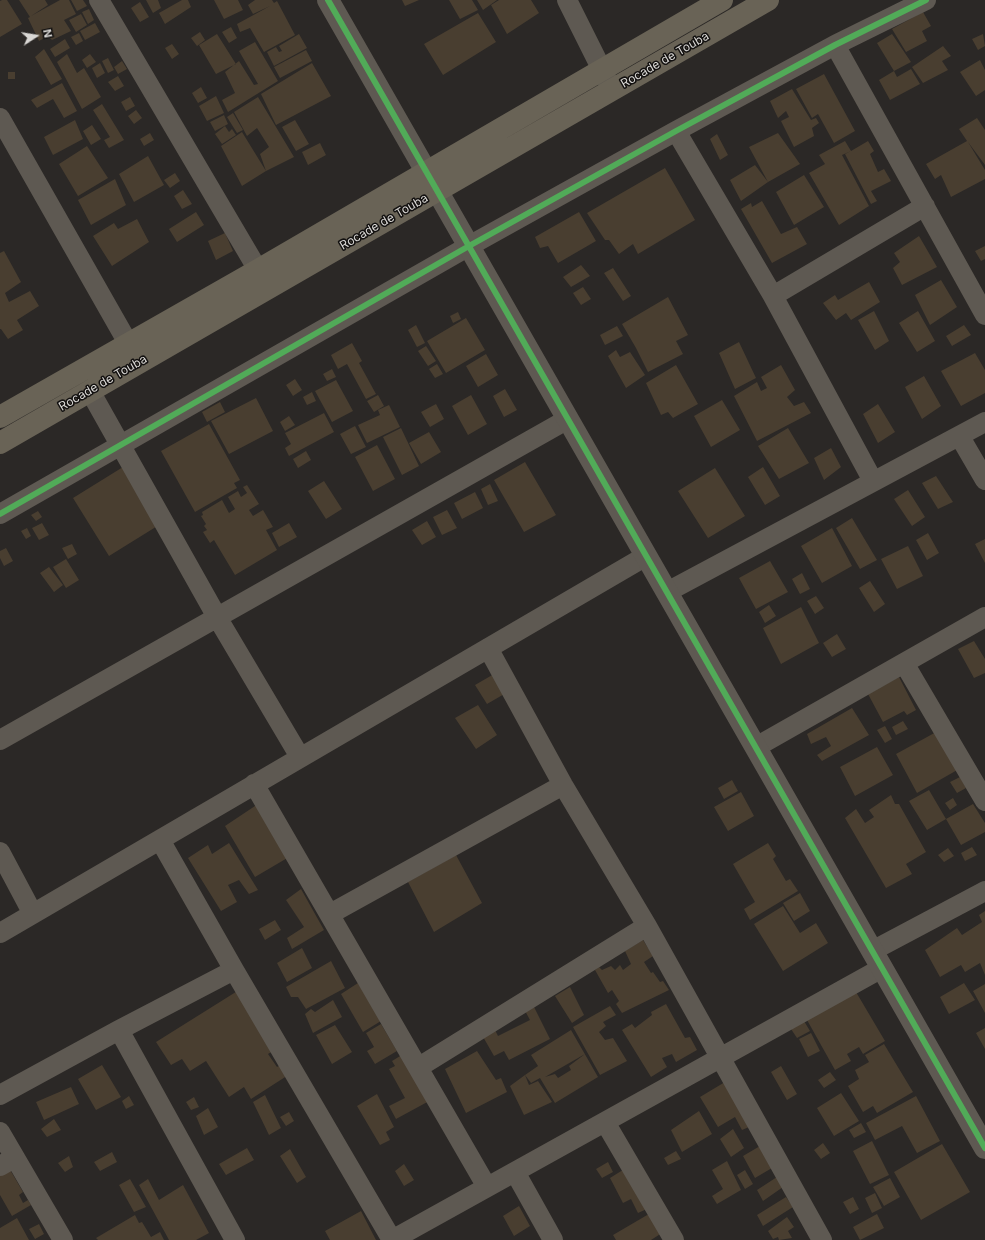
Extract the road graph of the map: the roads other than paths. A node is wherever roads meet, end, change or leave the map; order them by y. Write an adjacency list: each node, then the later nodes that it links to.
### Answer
1 (99, 0): 15 (street)
2 (328, 0): 12 (street)
3 (567, 0): 8 (street)
4 (722, 0): 8 (main road, Rocade de Touba)
5 (768, 0): 9 (main road, Rocade de Touba)
6 (926, 0): 7 (street)
7 (835, 45): 11 (street); 13 (street)
8 (602, 70): 9 (street); 12 (main road, Rocade de Touba)
9 (612, 90): 12 (main road, Rocade de Touba)
10 (3, 130): 18 (street)
11 (676, 131): 14 (street); 16 (street)
12 (432, 182): 14 (street); 15 (main road, Rocade de Touba); 19 (main road, Rocade de Touba)
13 (925, 206): 16 (street); 17 (street)
14 (469, 246): 21 (street); 25 (street)
15 (258, 270): 18 (main road, Rocade de Touba)
16 (773, 296): 27 (street)
17 (985, 315)
18 (128, 343): 20 (main road, Rocade de Touba)
19 (90, 391): 24 (main road, Rocade de Touba); 25 (street)
20 (0, 417)
21 (568, 418): 29 (street); 31 (street)
22 (985, 422): 23 (street)
23 (960, 437): 26 (street); 27 (street)
24 (0, 442)
25 (120, 444): 28 (street); 31 (street)
26 (985, 480)
27 (873, 481): 30 (street)
28 (0, 514)
29 (646, 556): 30 (street); 33 (street)
30 (667, 592): 36 (street)
31 (217, 617): 35 (street); 37 (street)
32 (985, 617): 34 (street)
33 (488, 648): 37 (street); 39 (street)
34 (904, 663): 36 (street); 40 (street)
35 (0, 740)
36 (756, 747): 48 (street)
37 (300, 757): 38 (street)
38 (254, 784): 41 (street); 45 (street)
39 (563, 785): 45 (street); 46 (street)
40 (985, 801)
41 (160, 840): 44 (street); 49 (street)
42 (0, 852): 44 (street)
43 (985, 891): 48 (street)
44 (34, 914): 47 (street)
45 (330, 914): 52 (street)
46 (647, 926): 51 (street); 52 (street)
47 (0, 933)
48 (877, 960): 51 (street); 56 (street)
49 (234, 970): 50 (street); 62 (street)
50 (119, 1030): 53 (street); 61 (street)
51 (721, 1057): 54 (street); 65 (street)
52 (419, 1068): 59 (street)
53 (0, 1095)
54 (605, 1122): 58 (street); 64 (street)
55 (0, 1132): 57 (street)
56 (985, 1148)
57 (7, 1162): 60 (street)
58 (515, 1172): 59 (street); 63 (street)
59 (487, 1187): 62 (street)
60 (63, 1240)
61 (235, 1240)
62 (392, 1240)
63 (553, 1240)
64 (674, 1240)
65 (822, 1240)

